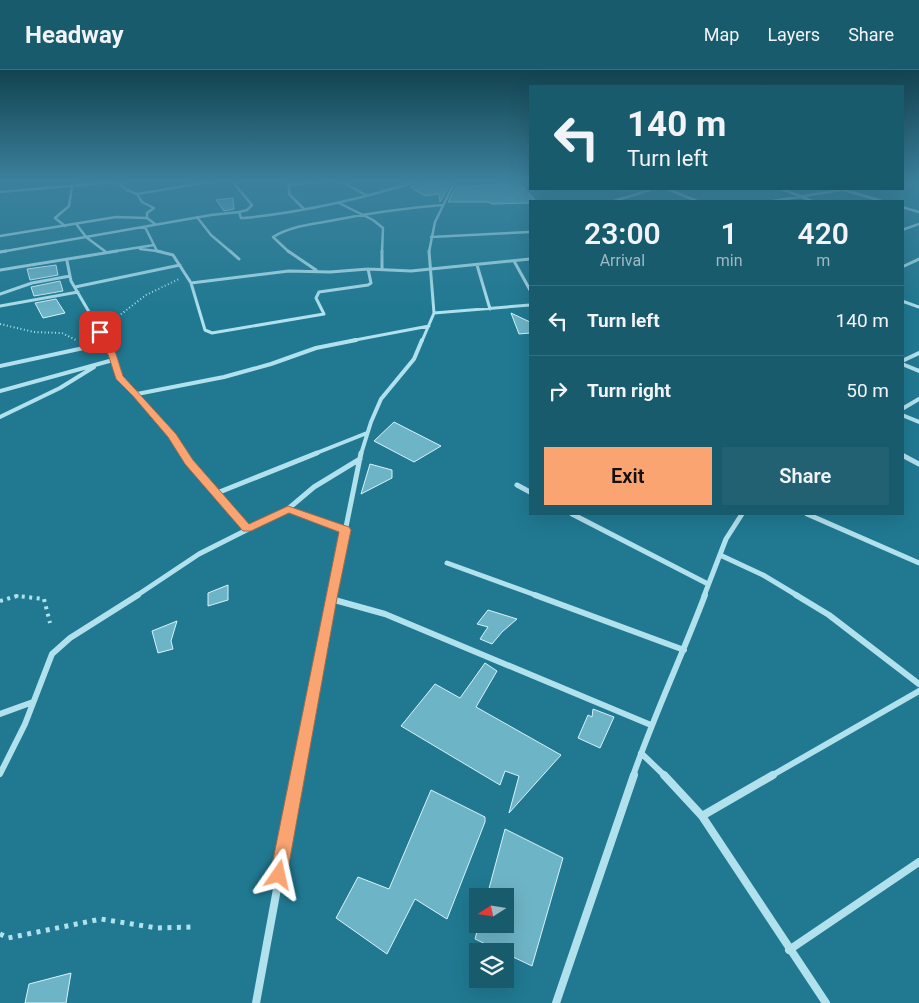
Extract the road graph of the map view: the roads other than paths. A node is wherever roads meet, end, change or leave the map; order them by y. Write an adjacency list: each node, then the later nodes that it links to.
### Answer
1 (78, 224): 15 (street)
2 (74, 225): 9 (street)
3 (153, 225): 10 (street)
4 (203, 225): 22 (street)
5 (312, 225): 34 (street)
6 (379, 225): 31 (street)
7 (434, 225): 14 (street)
8 (917, 225): 11 (street)
9 (65, 226): 13 (street)
10 (145, 227): 15 (street); 16 (street)
11 (904, 229)
12 (529, 232): 14 (street)
13 (0, 236)
14 (431, 236): 32 (street)
15 (86, 237): 20 (street); 21 (street)
16 (151, 239): 17 (street); 18 (street)
17 (154, 246): 18 (street); 19 (street)
18 (132, 248): 19 (street); 21 (street)
19 (157, 251): 27 (street)
20 (0, 252)
21 (106, 252): 25 (street)
22 (239, 259)
23 (529, 259): 26 (street)
24 (919, 259): 29 (street)
25 (67, 261): 33 (street); 35 (street)
26 (514, 261): 28 (street); 38 (street)
27 (180, 265): 36 (street); 37 (street)
28 (478, 265): 32 (street); 45 (street)
29 (904, 266)
30 (368, 268): 31 (street); 34 (street); 36 (street)
31 (382, 269): 32 (street)
32 (429, 269): 46 (street)
33 (0, 270)
34 (316, 271): 36 (street)
35 (70, 276): 37 (street); 40 (street)
36 (191, 283)
37 (75, 287): 39 (street)
38 (529, 288)
39 (78, 292): 43 (street); 48 (street)
40 (0, 294)
41 (904, 302): 44 (street)
42 (529, 305): 45 (street)
43 (0, 306)
44 (919, 307)
45 (490, 309): 46 (street)
46 (434, 313): 47 (street)
47 (429, 326): 57 (street); 63 (street)
48 (107, 343): 50 (street); 54 (street)
49 (919, 353): 51 (street)
50 (113, 360): 53 (street); 57 (street)
51 (904, 362)
52 (904, 364): 55 (street)
53 (96, 365): 56 (street); 61 (street)
54 (0, 366)
55 (919, 371)
56 (0, 391)
57 (136, 394): 69 (street)
58 (919, 399): 59 (street)
59 (904, 408)
60 (904, 416): 62 (street)
61 (0, 417)
62 (919, 422)
63 (367, 433): 65 (street); 69 (street)
64 (904, 457): 66 (street)
65 (360, 459): 70 (street); 75 (street)
66 (919, 464)
67 (517, 485): 68 (street)
68 (529, 491)
69 (216, 494): 74 (street)
70 (288, 510): 74 (street); 75 (street)
71 (574, 515): 79 (street)
72 (741, 515): 76 (street)
73 (809, 515): 77 (street)
74 (247, 529): 84 (street)
75 (346, 530): 80 (street)
76 (720, 555): 79 (street); 82 (street)
77 (919, 563)
78 (447, 564): 81 (street)
79 (708, 584): 81 (street)
80 (331, 598): 86 (street); 92 (street)
81 (684, 650): 86 (street)
82 (919, 684)
83 (919, 691): 89 (street)
84 (32, 702): 85 (street); 88 (street)
85 (0, 714)
86 (651, 725): 87 (street)
87 (641, 753): 89 (street); 93 (street)
88 (0, 774)
89 (702, 816): 91 (street)
90 (919, 862): 91 (street)
91 (789, 950): 94 (street)
92 (256, 1003)
93 (556, 1003)
94 (826, 1003)

